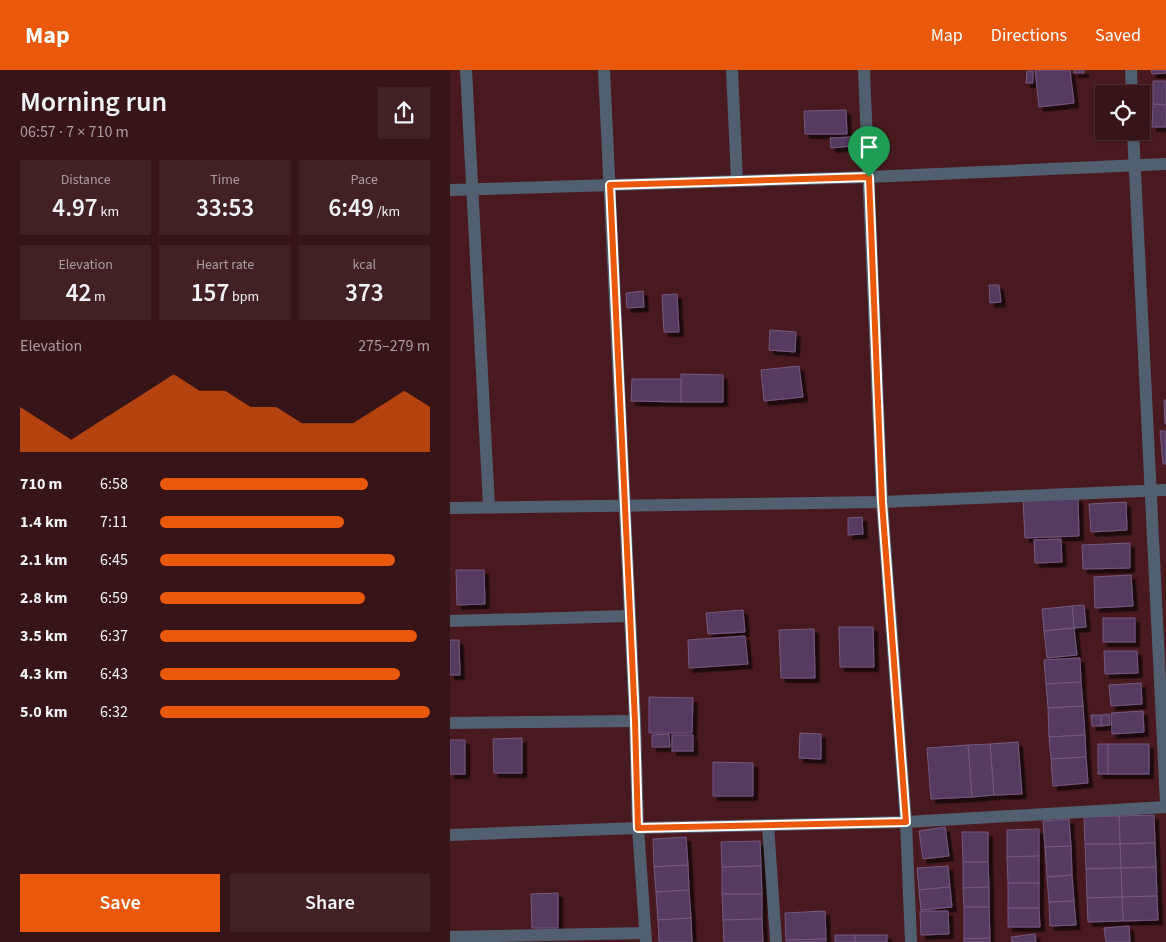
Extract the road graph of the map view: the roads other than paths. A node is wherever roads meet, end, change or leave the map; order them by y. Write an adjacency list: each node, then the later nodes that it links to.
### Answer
1 (466, 70): 14 (street)
2 (604, 70): 12 (street)
3 (732, 70): 11 (street)
4 (864, 70): 10 (street)
5 (1131, 70): 6 (street)
6 (1132, 85)
7 (1133, 140): 9 (street)
8 (1166, 164): 9 (street)
9 (1134, 165): 10 (street); 15 (street)
10 (869, 177): 11 (street); 17 (street)
11 (737, 181): 12 (street)
12 (610, 185): 14 (street); 18 (street)
13 (450, 190): 14 (street)
14 (472, 190): 19 (street)
15 (1151, 490): 16 (street); 17 (street); 25 (street)
16 (1166, 490)
17 (882, 502): 18 (street); 27 (street)
18 (624, 505): 19 (street); 21 (street)
19 (489, 506): 20 (street)
20 (450, 508)
21 (630, 616): 22 (street); 23 (street)
22 (450, 621)
23 (635, 721): 24 (street); 29 (street)
24 (450, 723)
25 (1166, 803)
26 (1166, 807): 27 (street)
27 (906, 822): 28 (street); 34 (street)
28 (768, 825): 29 (street); 33 (street)
29 (638, 828): 30 (street); 32 (street)
30 (450, 835)
31 (450, 937): 32 (street)
32 (646, 938)
33 (776, 942)
34 (911, 942)

